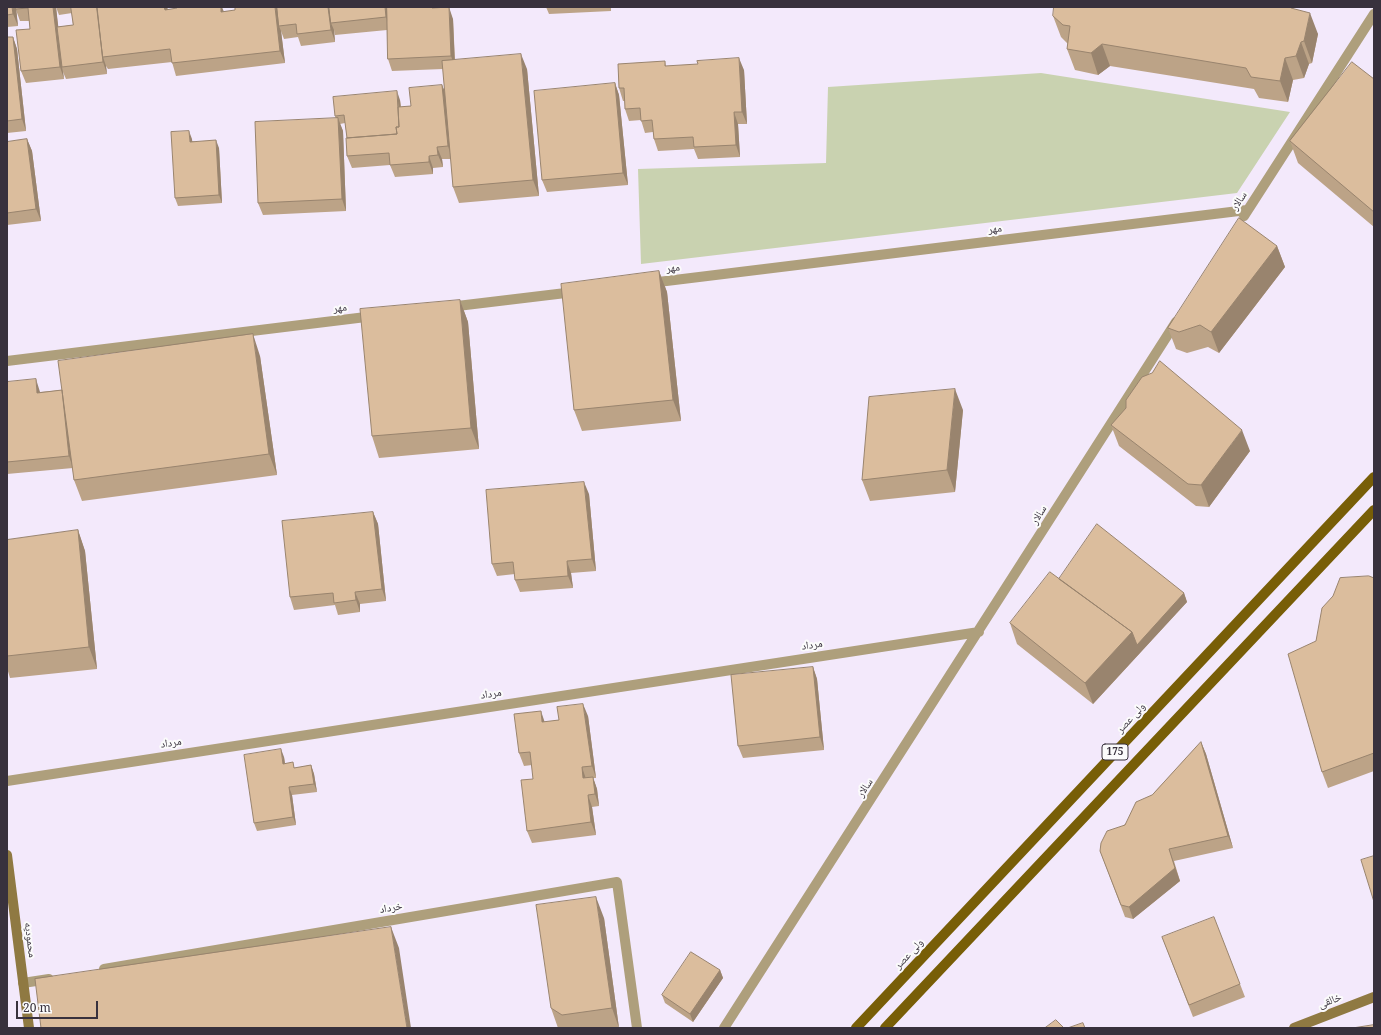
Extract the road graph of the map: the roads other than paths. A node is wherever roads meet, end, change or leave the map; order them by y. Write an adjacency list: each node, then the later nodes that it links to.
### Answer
1 (1374, 14): 2 (street, سالار)
2 (1247, 210): 3 (street, سالار); 4 (street, مهر)
3 (1239, 224)
4 (639, 284)
5 (584, 291): 6 (street)
6 (442, 308)
7 (1184, 311): 12 (street, سالار)
8 (386, 315): 9 (street, مهر)
9 (7, 360)
10 (1374, 477): 22 (main road, ولی عصر / 175)
11 (1374, 510): 23 (main road, 175)
12 (979, 632): 13 (street, مرداد); 21 (street, سالار)
13 (7, 781)
14 (7, 855): 17 (street, محمودیه)
15 (94, 971): 20 (street, خرداد)
16 (62, 976): 17 (street)
17 (24, 983): 19 (street, محمودیه)
18 (1374, 997): 24 (street, خالقی)
19 (29, 1028)
20 (637, 1028)
21 (724, 1028)
22 (856, 1028)
23 (886, 1028)
24 (1294, 1028)

